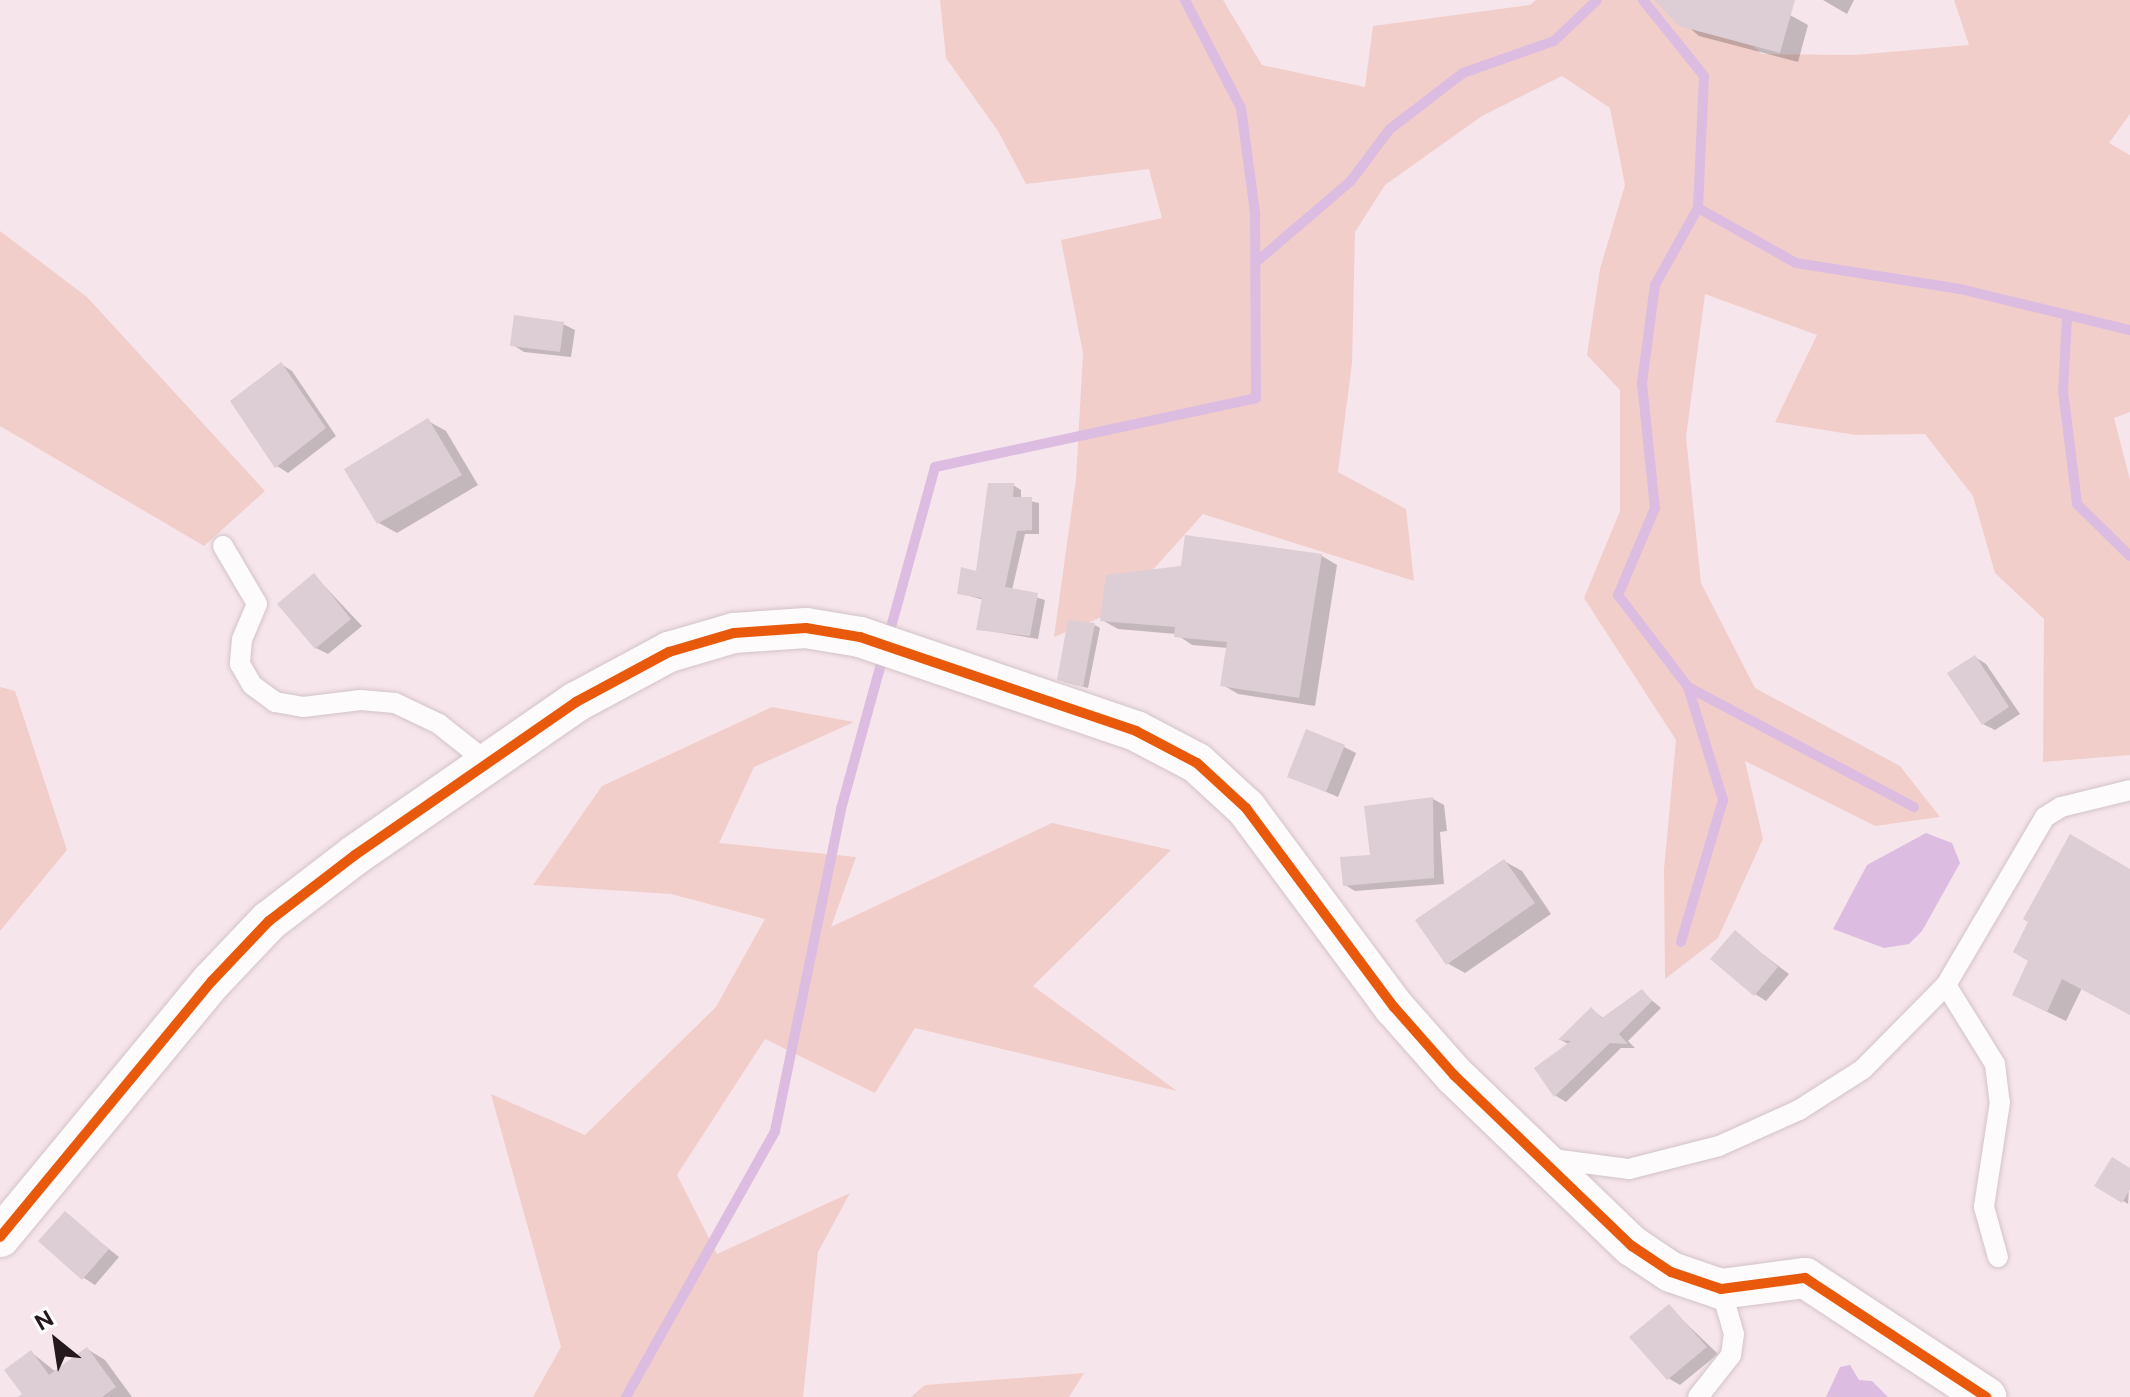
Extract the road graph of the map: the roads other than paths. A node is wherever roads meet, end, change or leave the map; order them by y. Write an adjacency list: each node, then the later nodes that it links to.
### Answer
1 (223, 546): 2 (lane)
2 (487, 762): 5 (street); 6 (street)
3 (2130, 790): 4 (lane)
4 (1946, 985): 5 (lane); 7 (lane)
5 (1537, 1157): 8 (street)
6 (0, 1237)
7 (1998, 1257)
8 (1721, 1289): 9 (lane); 10 (street)
9 (1698, 1397)
10 (1986, 1397)

